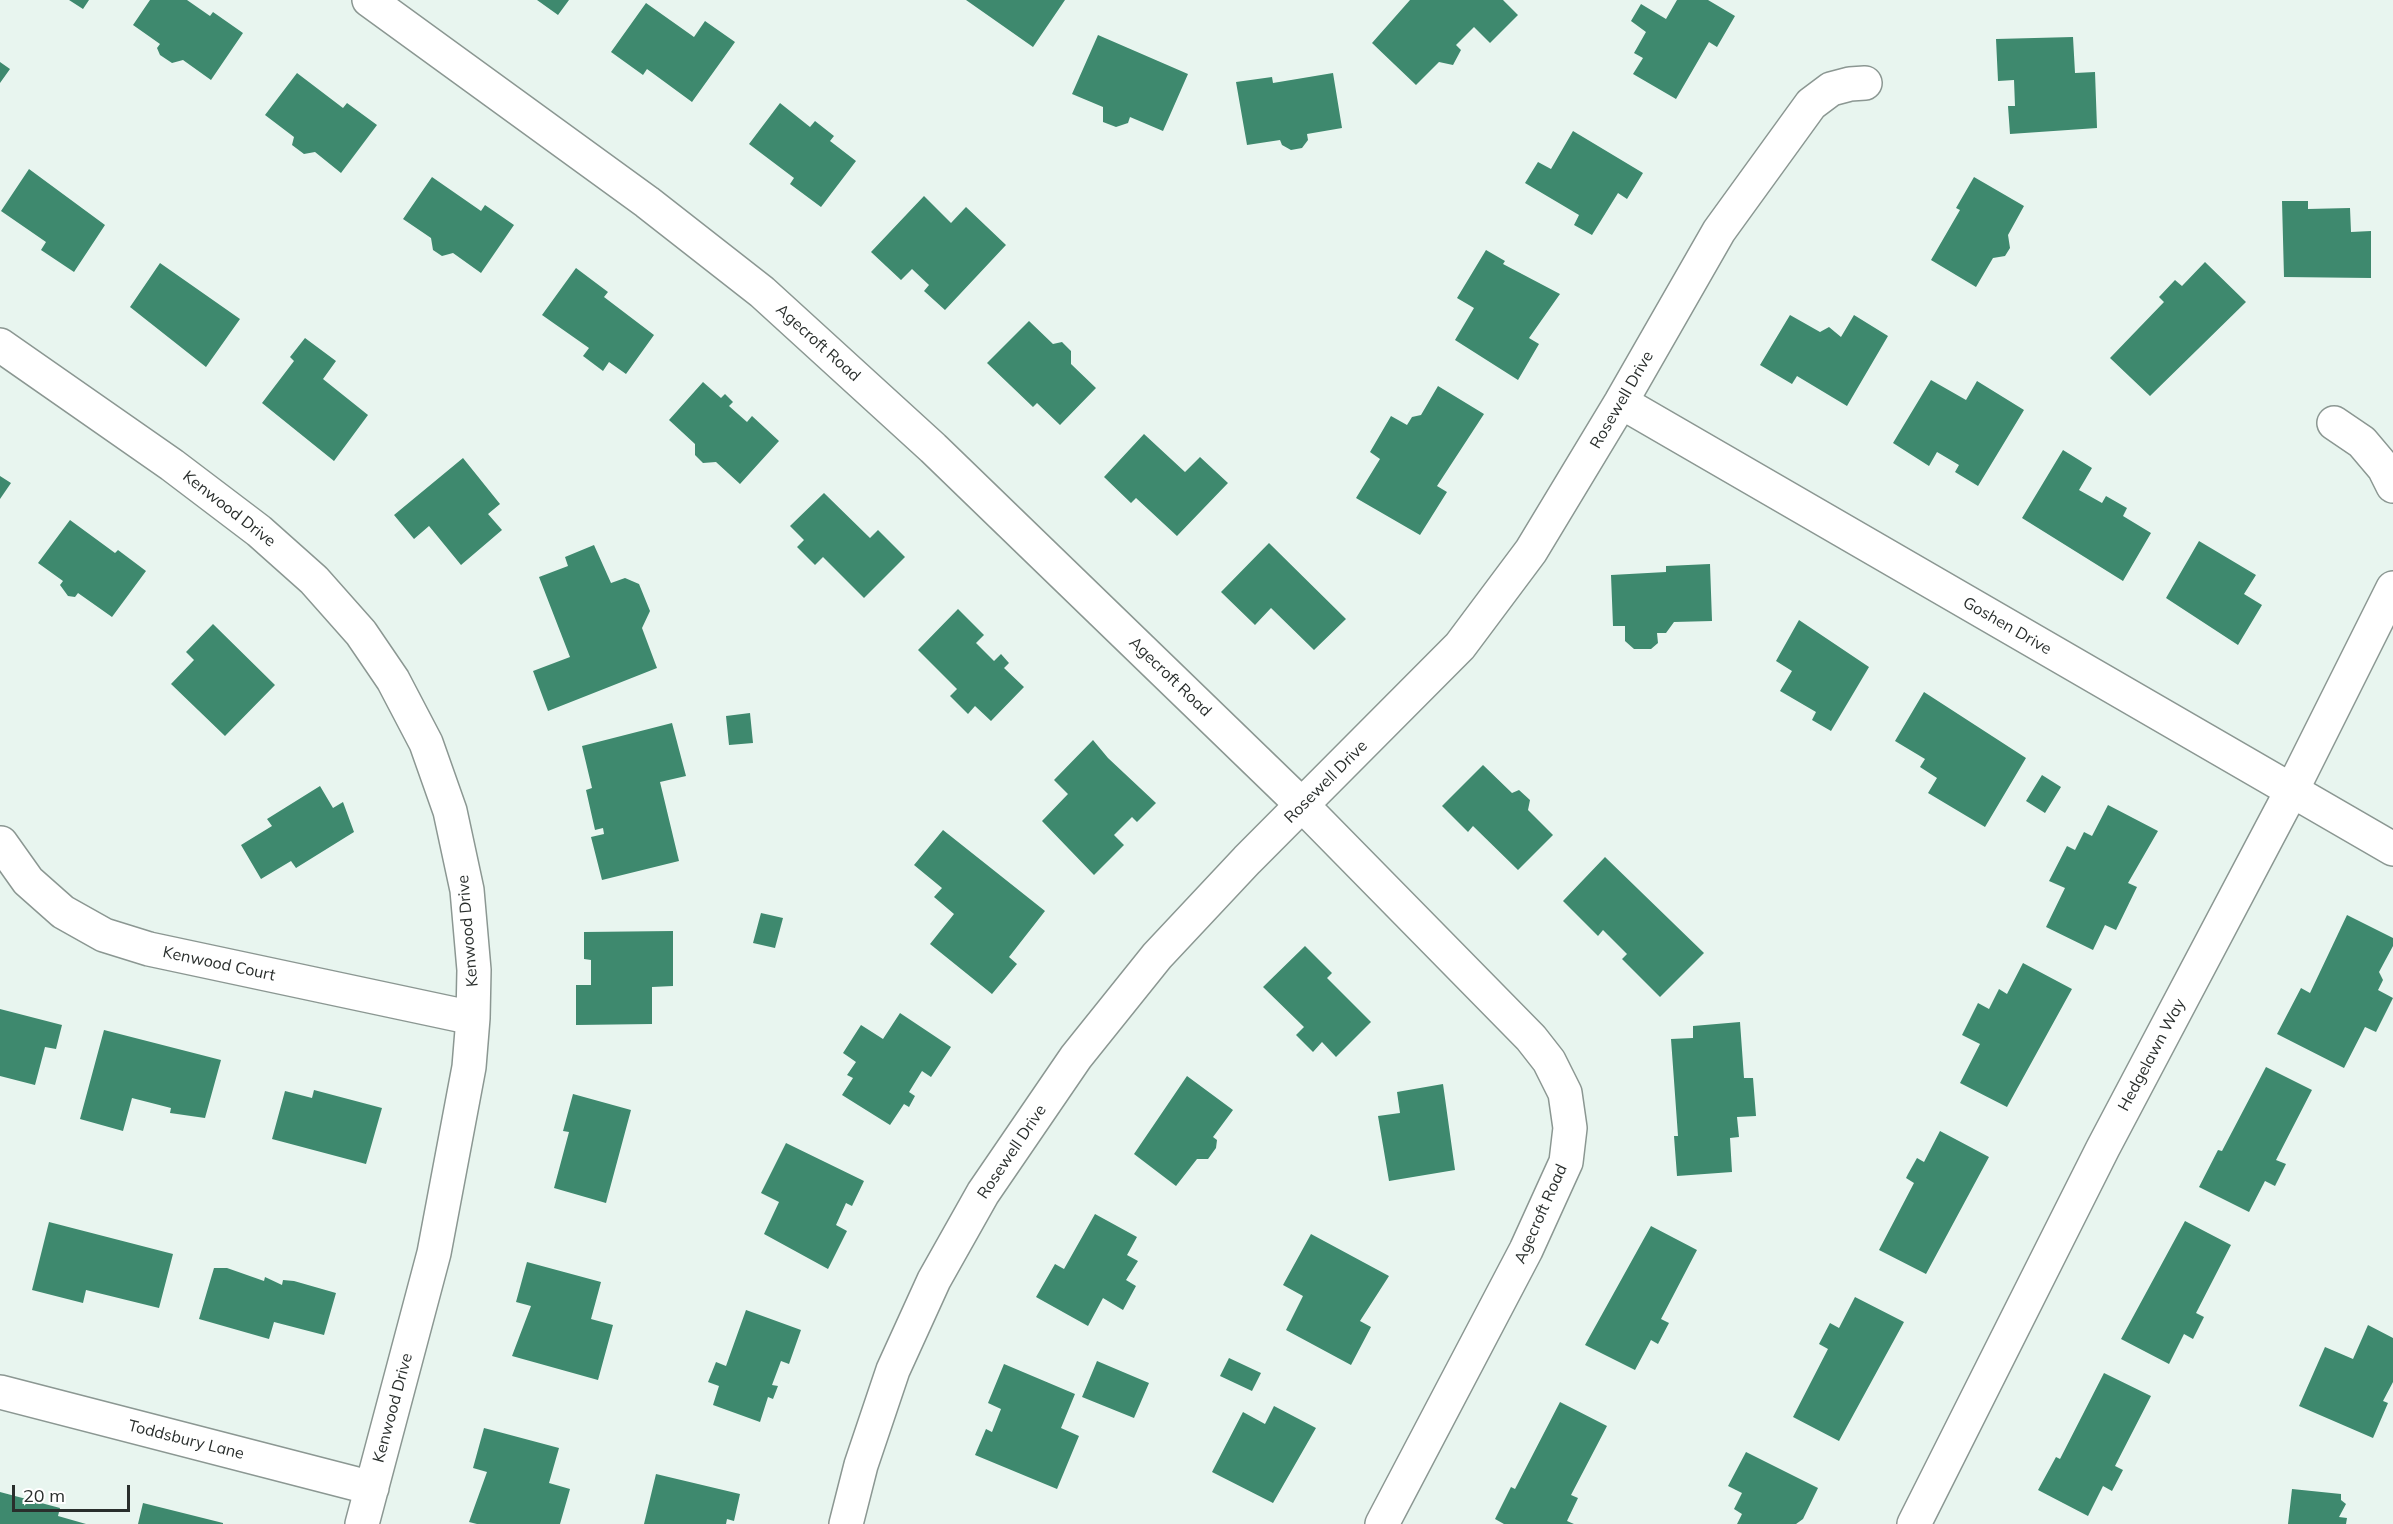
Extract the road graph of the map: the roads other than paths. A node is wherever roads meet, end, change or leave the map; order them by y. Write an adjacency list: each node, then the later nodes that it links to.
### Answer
1 (369, 0): 9 (street, Agecroft Road)
2 (1865, 83): 4 (street, Rosewell Drive)
3 (0, 345): 12 (street, Kenwood Drive)
4 (1621, 402): 8 (street, Goshen Drive); 9 (street, Rosewell Drive)
5 (2334, 423): 6 (street)
6 (2393, 486)
7 (2393, 588): 8 (street, Hedgelawn Way)
8 (2291, 792): 11 (street, Goshen Drive); 18 (street, Hedgelawn Way)
9 (1302, 805): 16 (street, Rosewell Drive); 17 (street, Agecroft Road)
10 (1, 843): 12 (street, Kenwood Court)
11 (2393, 849)
12 (473, 1018): 14 (street, Kenwood Drive)
13 (0, 1392): 14 (street, Toddsbury Lane)
14 (372, 1488): 15 (street, Kenwood Drive)
15 (362, 1524)
16 (846, 1524)
17 (1382, 1524)
18 (1914, 1524)

